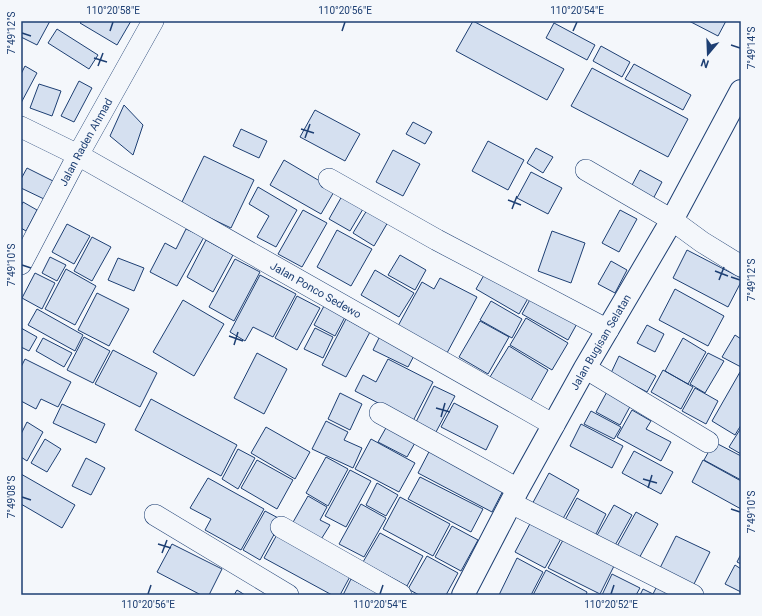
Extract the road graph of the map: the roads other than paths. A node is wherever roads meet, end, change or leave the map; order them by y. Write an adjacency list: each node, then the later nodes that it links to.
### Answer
1 (152, 21): 4 (street, Jalan Raden Ahmad)
2 (741, 91): 7 (street, Jalan Bugisan Selatan)
3 (21, 127): 4 (street, Jalan Ponco Sedewo)
4 (78, 155): 8 (street, Jalan Raden Ahmad); 13 (street, Jalan Ponco Sedewo)
5 (586, 170): 7 (street)
6 (329, 179): 10 (street)
7 (672, 220): 9 (street); 10 (street, Jalan Bugisan Selatan)
8 (21, 264)
9 (741, 266)
10 (608, 330): 11 (street, Jalan Bugisan Selatan)
11 (585, 368): 13 (street, Jalan Bugisan Selatan); 14 (street)
12 (380, 413): 15 (street)
13 (554, 425): 15 (street, Jalan Bugisan Selatan)
14 (708, 442)
15 (515, 496): 20 (street, Jalan Bugisan Selatan); 21 (street)
16 (155, 515): 18 (street)
17 (281, 527): 19 (street)
18 (288, 595)
19 (401, 595)
20 (463, 595)
21 (693, 595)

